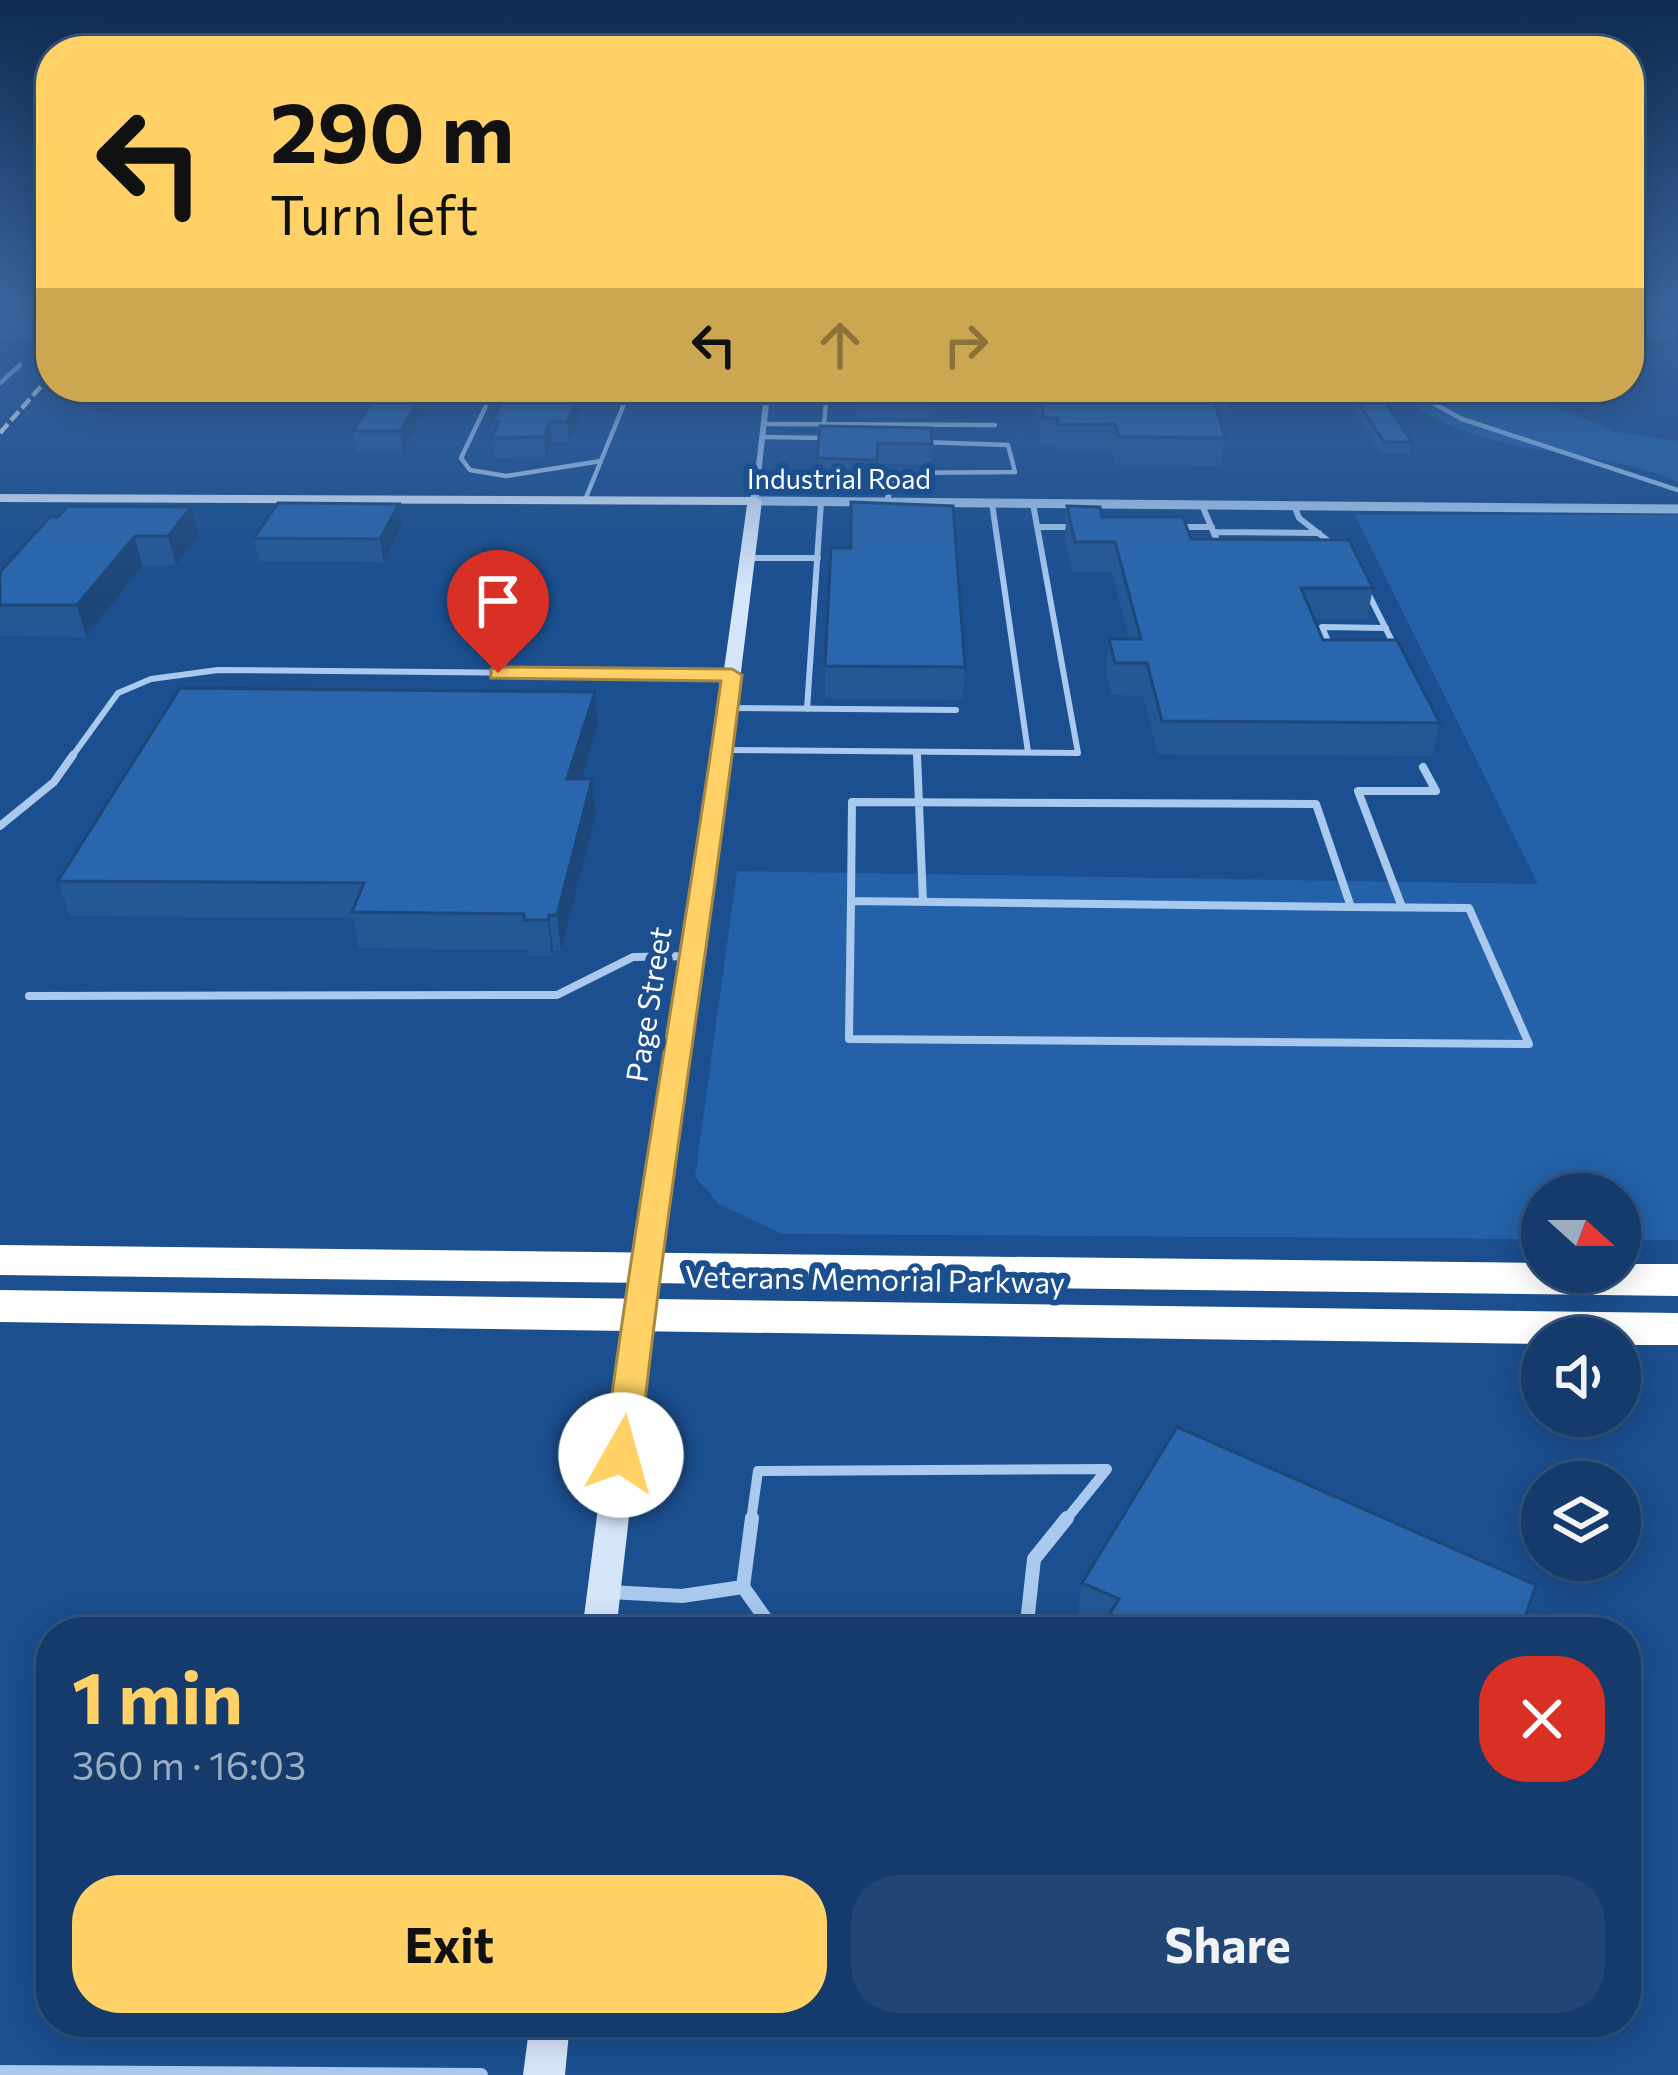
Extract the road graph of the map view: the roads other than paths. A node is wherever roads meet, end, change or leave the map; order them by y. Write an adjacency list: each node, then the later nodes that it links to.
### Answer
1 (488, 402): 11 (lane)
2 (626, 402): 11 (lane)
3 (767, 402): 5 (street, Page Street)
4 (826, 402): 6 (lane)
5 (764, 424): 6 (lane); 8 (street, Page Street)
6 (824, 424): 7 (lane)
7 (994, 425)
8 (762, 437): 9 (lane); 14 (street, Page Street)
9 (830, 438)
10 (908, 441): 16 (lane)
11 (601, 461): 13 (lane)
12 (0, 498): 13 (street, Industrial Road)
13 (585, 501): 14 (street, Industrial Road)
14 (755, 501): 15 (street, Industrial Road); 29 (street, Page Street)
15 (821, 502): 16 (street, Industrial Road); 30 (lane)
16 (887, 502): 17 (street, Industrial Road)
17 (992, 503): 18 (street, Industrial Road); 41 (lane)
18 (1033, 504): 19 (street, Industrial Road); 22 (lane)
19 (1202, 505): 20 (street, Industrial Road); 25 (lane)
20 (1294, 505): 21 (street, Industrial Road); 26 (lane)
21 (1678, 508)
22 (1037, 526): 23 (lane); 41 (lane)
23 (1081, 527)
24 (1168, 527): 25 (lane)
25 (1213, 530): 26 (lane); 27 (lane)
26 (1319, 533): 28 (lane)
27 (1222, 554)
28 (1325, 554)
29 (748, 558): 30 (lane); 35 (street, Page Street)
30 (818, 558): 37 (lane)
31 (1362, 579): 32 (lane)
32 (1386, 628): 33 (lane); 34 (lane)
33 (1333, 654)
34 (1376, 654)
35 (732, 675): 36 (street, Page Street); 44 (lane)
36 (728, 708): 37 (lane); 39 (street, Page Street)
37 (807, 709): 38 (lane)
38 (956, 710)
39 (722, 750): 40 (lane); 49 (street, Page Street)
40 (916, 752): 41 (lane); 43 (lane)
41 (1028, 752)
42 (1423, 766): 48 (lane)
43 (919, 802): 45 (lane); 46 (lane); 47 (lane)
44 (0, 826)
45 (849, 902): 46 (lane); 48 (lane)
46 (923, 902): 47 (lane)
47 (1351, 907): 48 (lane)
48 (1402, 908)
49 (695, 956): 50 (lane); 52 (street, Page Street)
50 (29, 996)
51 (0, 1260): 52 (highway, Veterans Memorial Parkway)
52 (644, 1268): 53 (highway, Veterans Memorial Parkway); 55 (street, Page Street)
53 (1678, 1280)
54 (0, 1306): 55 (highway, Veterans Memorial Parkway)
55 (638, 1318): 56 (highway, Veterans Memorial Parkway); 58 (street, Page Street)
56 (1678, 1329)
57 (742, 1587): 58 (lane); 60 (lane); 61 (lane)
58 (604, 1592): 59 (street, Page Street)
59 (601, 1617)
60 (764, 1617)
61 (1028, 1617)
62 (548, 2037): 65 (street)
63 (0, 2072): 64 (lane)
64 (481, 2075)
65 (544, 2075)

